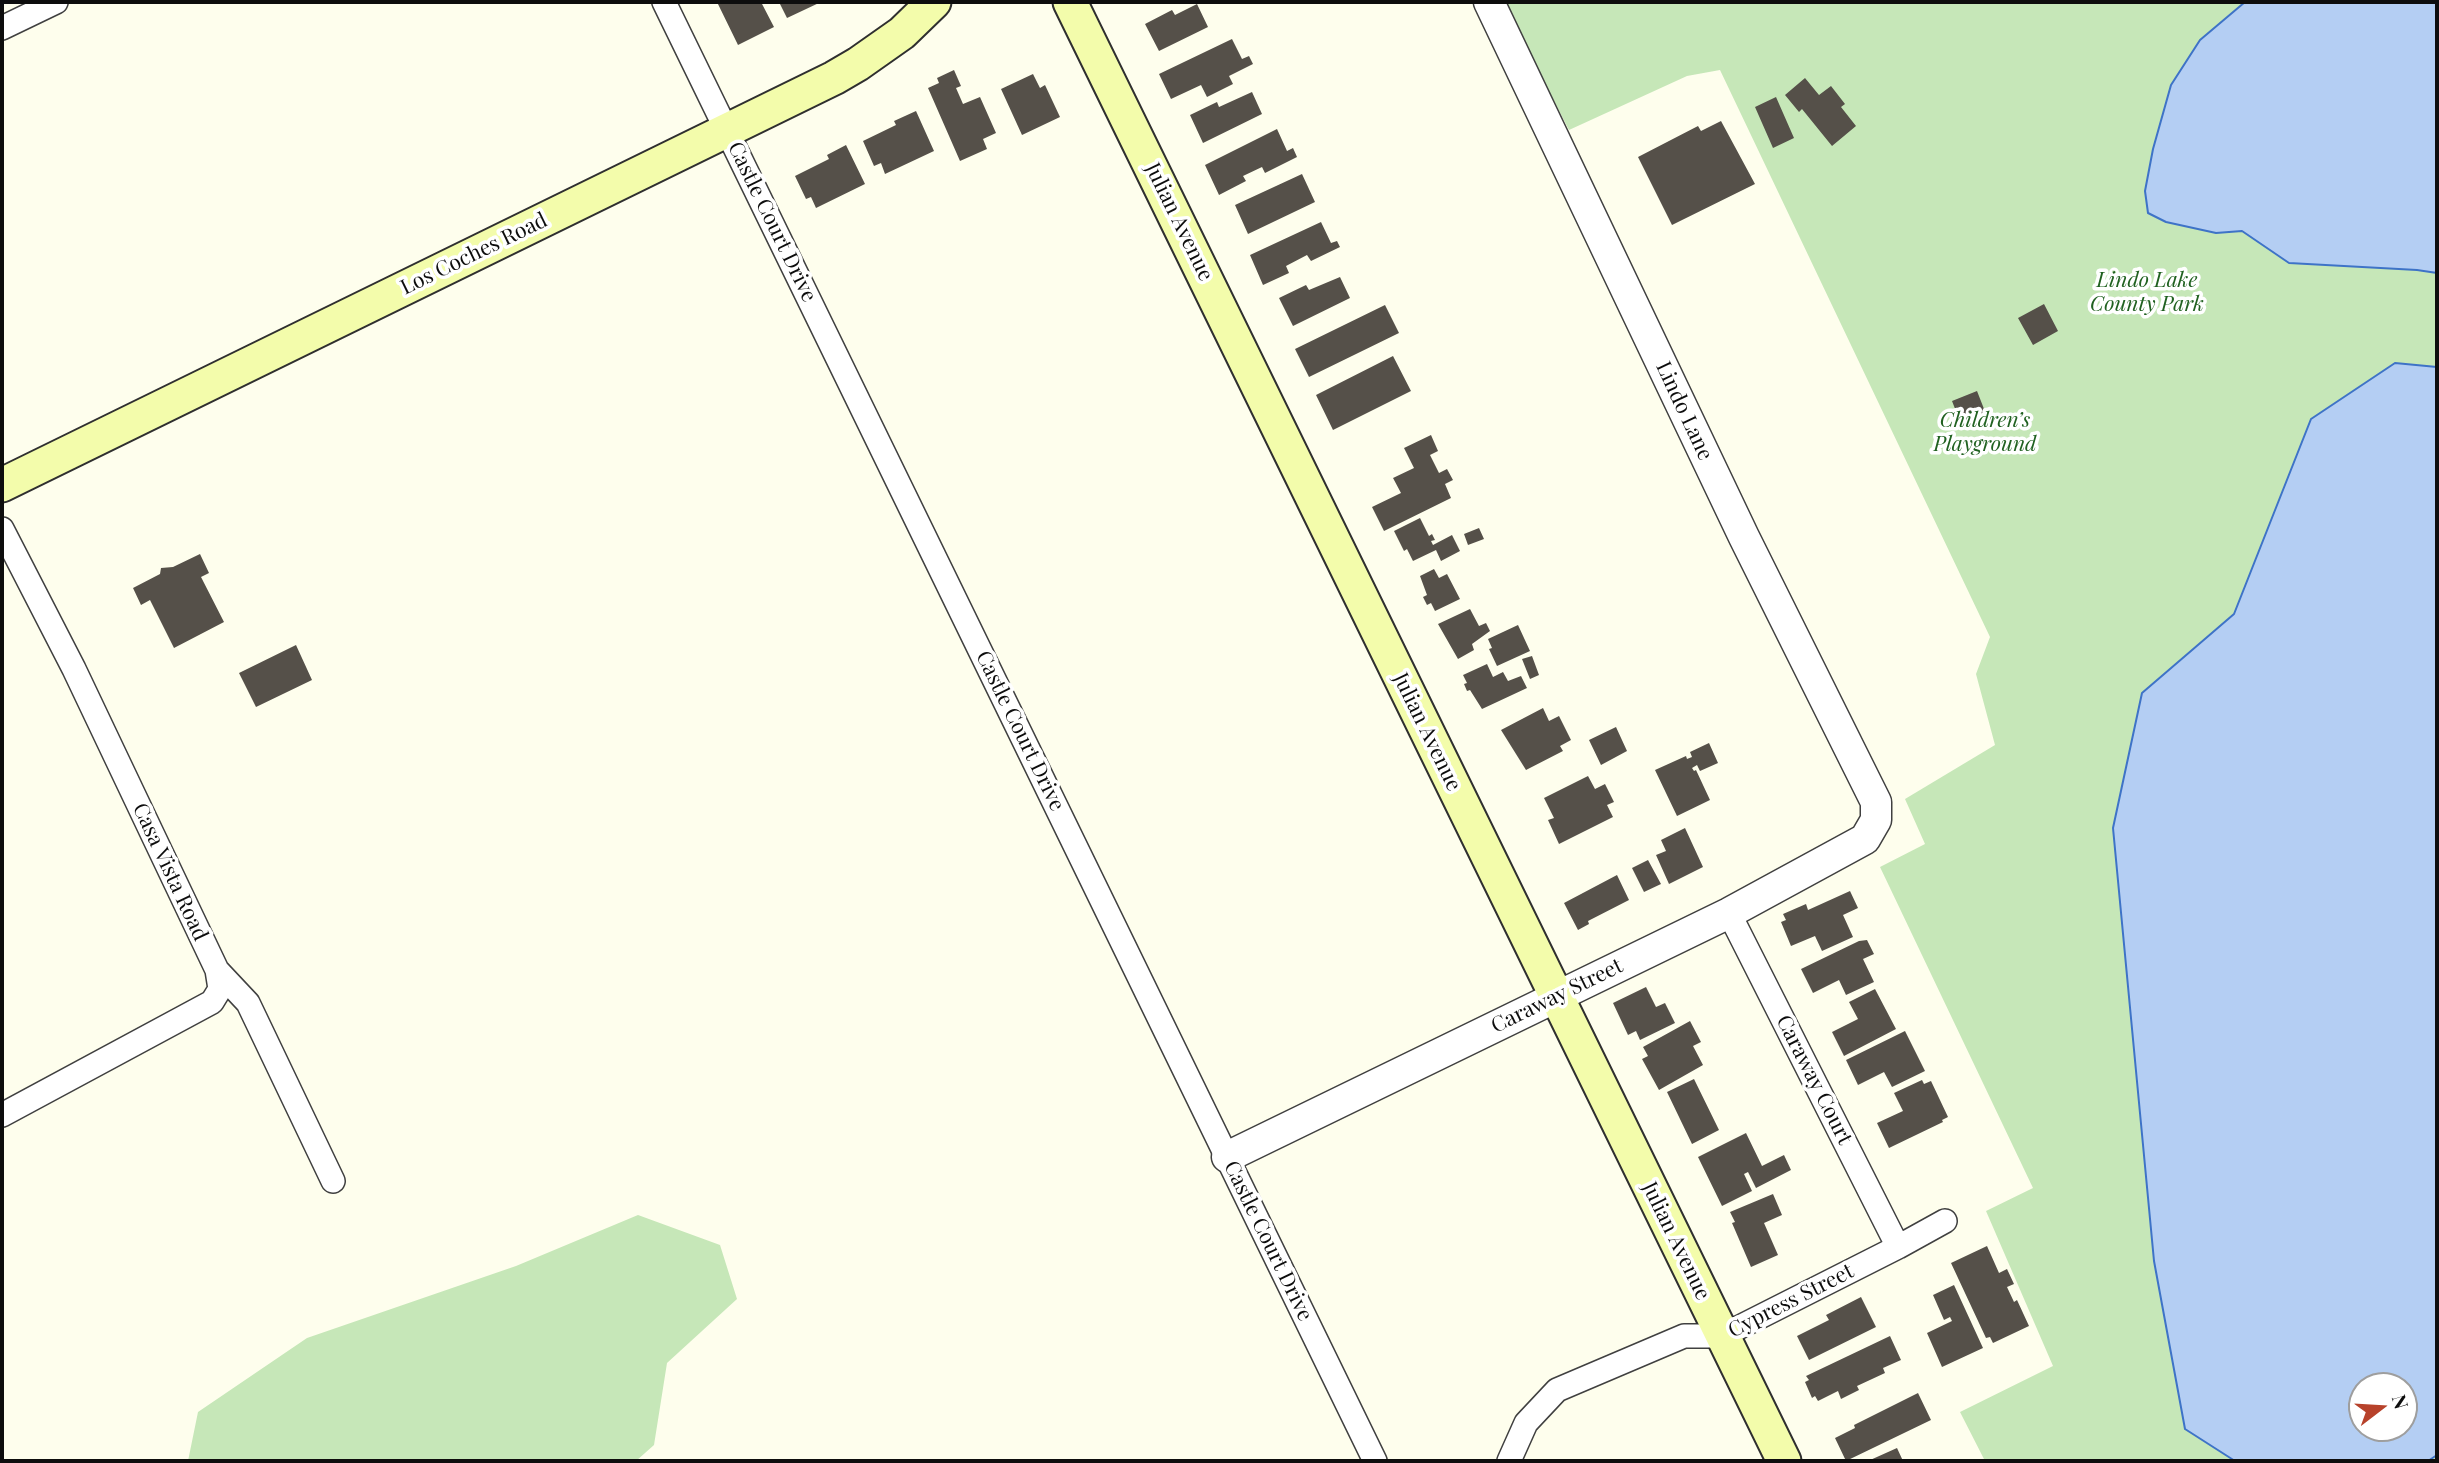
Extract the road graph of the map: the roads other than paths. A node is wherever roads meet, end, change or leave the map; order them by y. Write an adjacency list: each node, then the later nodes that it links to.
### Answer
1 (56, 2): 6 (street)
2 (664, 2): 7 (street, Castle Court Drive)
3 (934, 2): 7 (main road, Los Coches Road)
4 (1070, 2): 13 (main road, Julian Avenue)
5 (1489, 2): 10 (street, Lindo Lane)
6 (2, 28)
7 (727, 131): 8 (main road, Los Coches Road); 15 (street, Castle Court Drive)
8 (2, 485)
9 (2, 529): 12 (street, Casa Vista Road)
10 (1876, 820): 11 (street, Caraway Street)
11 (1729, 913): 13 (street, Caraway Street); 18 (street, Caraway Court)
12 (217, 970): 14 (street); 16 (street, Casa Vista Road)
13 (1555, 996): 15 (street, Caraway Street); 19 (main road, Julian Avenue)
14 (2, 1115)
15 (1227, 1157): 20 (street, Castle Court Drive)
16 (333, 1181)
17 (1945, 1221): 18 (street, Cypress Street)
18 (1898, 1247): 19 (street, Cypress Street)
19 (1723, 1336): 21 (street, Cypress Street); 22 (main road, Julian Avenue)
20 (1375, 1461)
21 (1509, 1461)
22 (1784, 1461)

